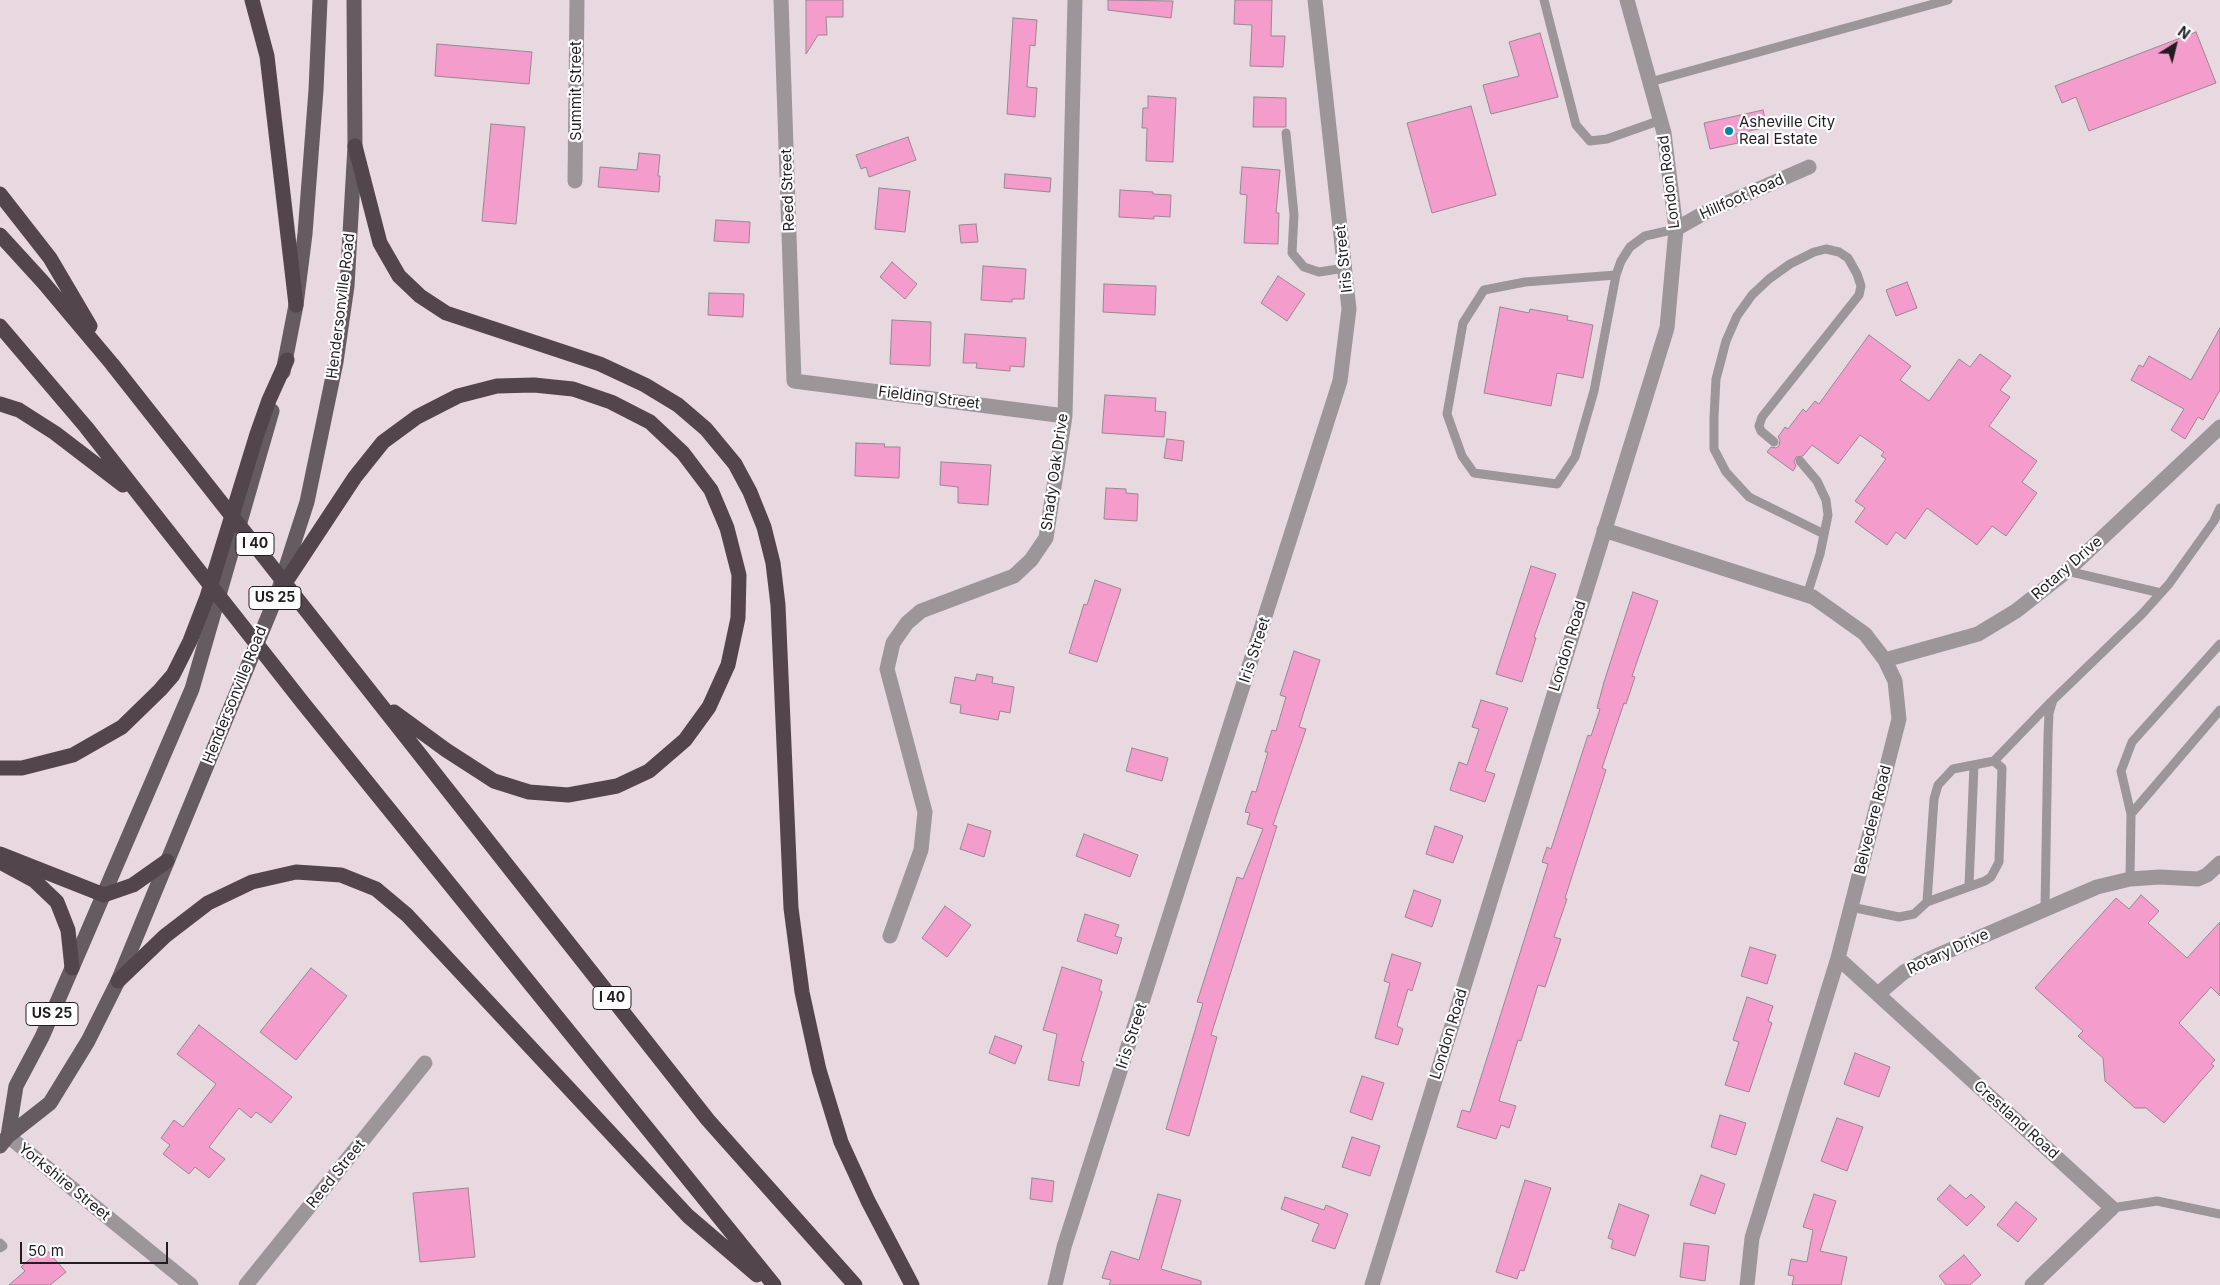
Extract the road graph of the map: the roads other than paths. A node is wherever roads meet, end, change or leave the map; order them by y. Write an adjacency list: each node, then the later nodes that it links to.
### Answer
1 (252, 0): 22 (highway)
2 (320, 0): 22 (main road, US 25)
3 (354, 0): 14 (main road, Hendersonville Road / US 25)
4 (576, 0): 16 (street, Summit Street)
5 (782, 0): 26 (street, Reed Street)
6 (1075, 0): 28 (street, Shady Oak Drive)
7 (1315, 0): 20 (street, Iris Street)
8 (1544, 0): 12 (lane)
9 (1627, 0): 11 (street, London Road)
10 (1948, 0): 11 (lane)
11 (1650, 82): 12 (street, London Road)
12 (1661, 120): 18 (street, London Road)
13 (1286, 133): 20 (lane)
14 (355, 146): 38 (main road, Hendersonville Road / US 25); 75 (highway)
15 (1809, 168): 18 (street, Hillfoot Road)
16 (575, 182)
17 (0, 194): 25 (highway)
18 (1676, 229): 21 (lane); 34 (street, London Road)
19 (0, 235): 25 (highway, I 40)
20 (1345, 268): 76 (street, Iris Street)
21 (1616, 275): 21 (lane)
22 (296, 305): 24 (main road, US 25)
23 (0, 326): 32 (highway)
24 (286, 360): 47 (highway); 55 (main road, US 25)
25 (112, 364): 43 (highway, I 40)
26 (794, 380): 28 (street, Fielding Street)
27 (0, 404): 32 (highway)
28 (1065, 416): 59 (street, Shady Oak Drive)
29 (2220, 427): 36 (street, Rotary Drive)
30 (1774, 442): 35 (lane)
31 (1800, 461): 35 (lane)
32 (146, 504): 73 (highway)
33 (2220, 508): 37 (lane)
34 (1604, 530): 39 (street, Belvedere Road); 77 (street, London Road)
35 (1824, 534): 39 (lane)
36 (2067, 571): 37 (lane); 41 (street, Rotary Drive)
37 (2161, 593): 42 (lane)
38 (277, 595): 43 (highway); 50 (main road, Hendersonville Road / US 25)
39 (1807, 595): 41 (street, Belvedere Road)
40 (2220, 644): 48 (lane)
41 (1885, 660): 57 (street, Belvedere Road)
42 (2053, 700): 45 (lane); 58 (lane)
43 (380, 702): 74 (highway, I 40)
44 (2220, 710): 48 (lane)
45 (1994, 761): 46 (lane); 54 (lane)
46 (1974, 764): 54 (lane); 56 (lane)
47 (0, 768)
48 (2131, 814): 53 (lane)
49 (0, 854): 55 (highway)
50 (167, 861): 55 (highway); 62 (main road, Hendersonville Road / US 25)
51 (0, 862): 61 (highway)
52 (2220, 863): 53 (street, Rotary Drive)
53 (2130, 880): 58 (street, Rotary Drive)
54 (1969, 886): 56 (lane)
55 (104, 895): 61 (main road, US 25)
56 (1927, 902): 57 (lane)
57 (1851, 907): 60 (street, Belvedere Road)
58 (2045, 909): 63 (street, Rotary Drive)
59 (890, 936)
60 (1838, 958): 63 (street, Crestland Road); 78 (street, Belvedere Road)
61 (72, 968): 65 (main road, US 25)
62 (118, 981): 65 (main road, Hendersonville Road / US 25); 72 (highway)
63 (1878, 994): 66 (street, Crestland Road)
64 (426, 1063): 71 (street, Reed Street)
65 (4, 1141): 70 (street, Yorkshire Street)
66 (2112, 1208): 67 (lane); 79 (street)
67 (2220, 1214)
68 (0, 1243): 69 (lane)
69 (0, 1248)
70 (191, 1285)
71 (246, 1285)
72 (769, 1285)
73 (774, 1285)
74 (855, 1285)
75 (912, 1285)
76 (1055, 1285)
77 (1372, 1285)
78 (1747, 1285)
79 (2032, 1285)

